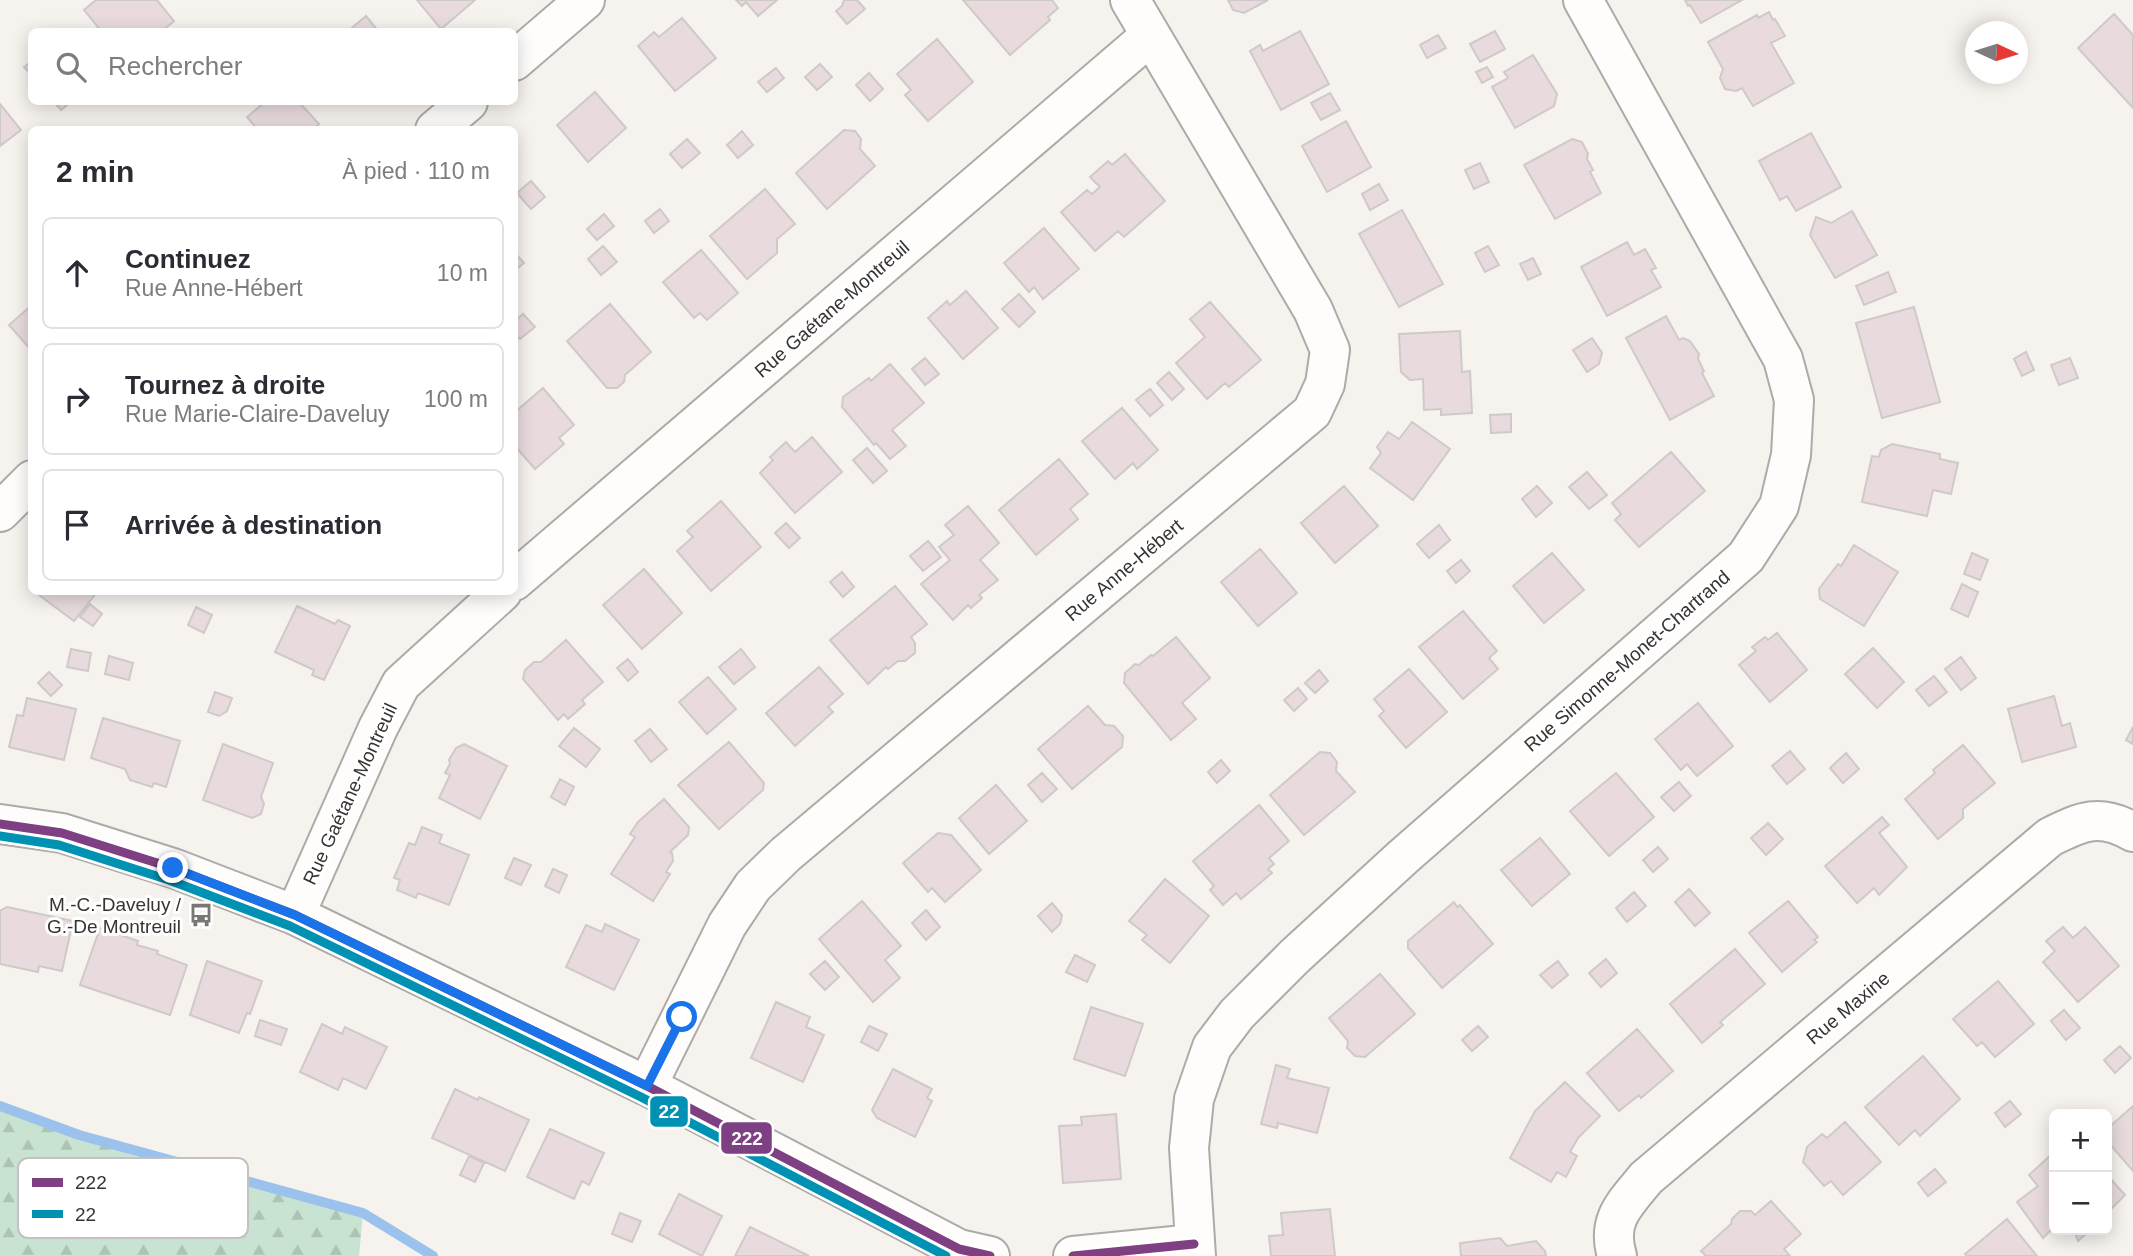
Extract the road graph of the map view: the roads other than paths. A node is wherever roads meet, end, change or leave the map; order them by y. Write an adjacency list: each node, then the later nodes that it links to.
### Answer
1 (585, 0): 5 (street)
2 (1130, 0): 4 (street, Rue Anne-Hébert)
3 (1583, 0): 16 (street, Rue Simonne-Monet-Chartrand)
4 (1150, 36): 10 (street, Rue Gaétane-Montreuil); 15 (street, Rue Anne-Hébert)
5 (518, 58)
6 (464, 105): 7 (street)
7 (440, 126)
8 (28, 484): 9 (street)
9 (0, 512)
10 (518, 578)
11 (499, 595): 14 (street, Rue Gaétane-Montreuil)
12 (0, 824): 14 (street)
13 (2133, 832): 19 (street, Rue Maxine)
14 (295, 915): 15 (street)
15 (647, 1086): 17 (street)
16 (1195, 1250): 18 (street)
17 (990, 1256)
18 (1073, 1256)
19 (1617, 1256)

